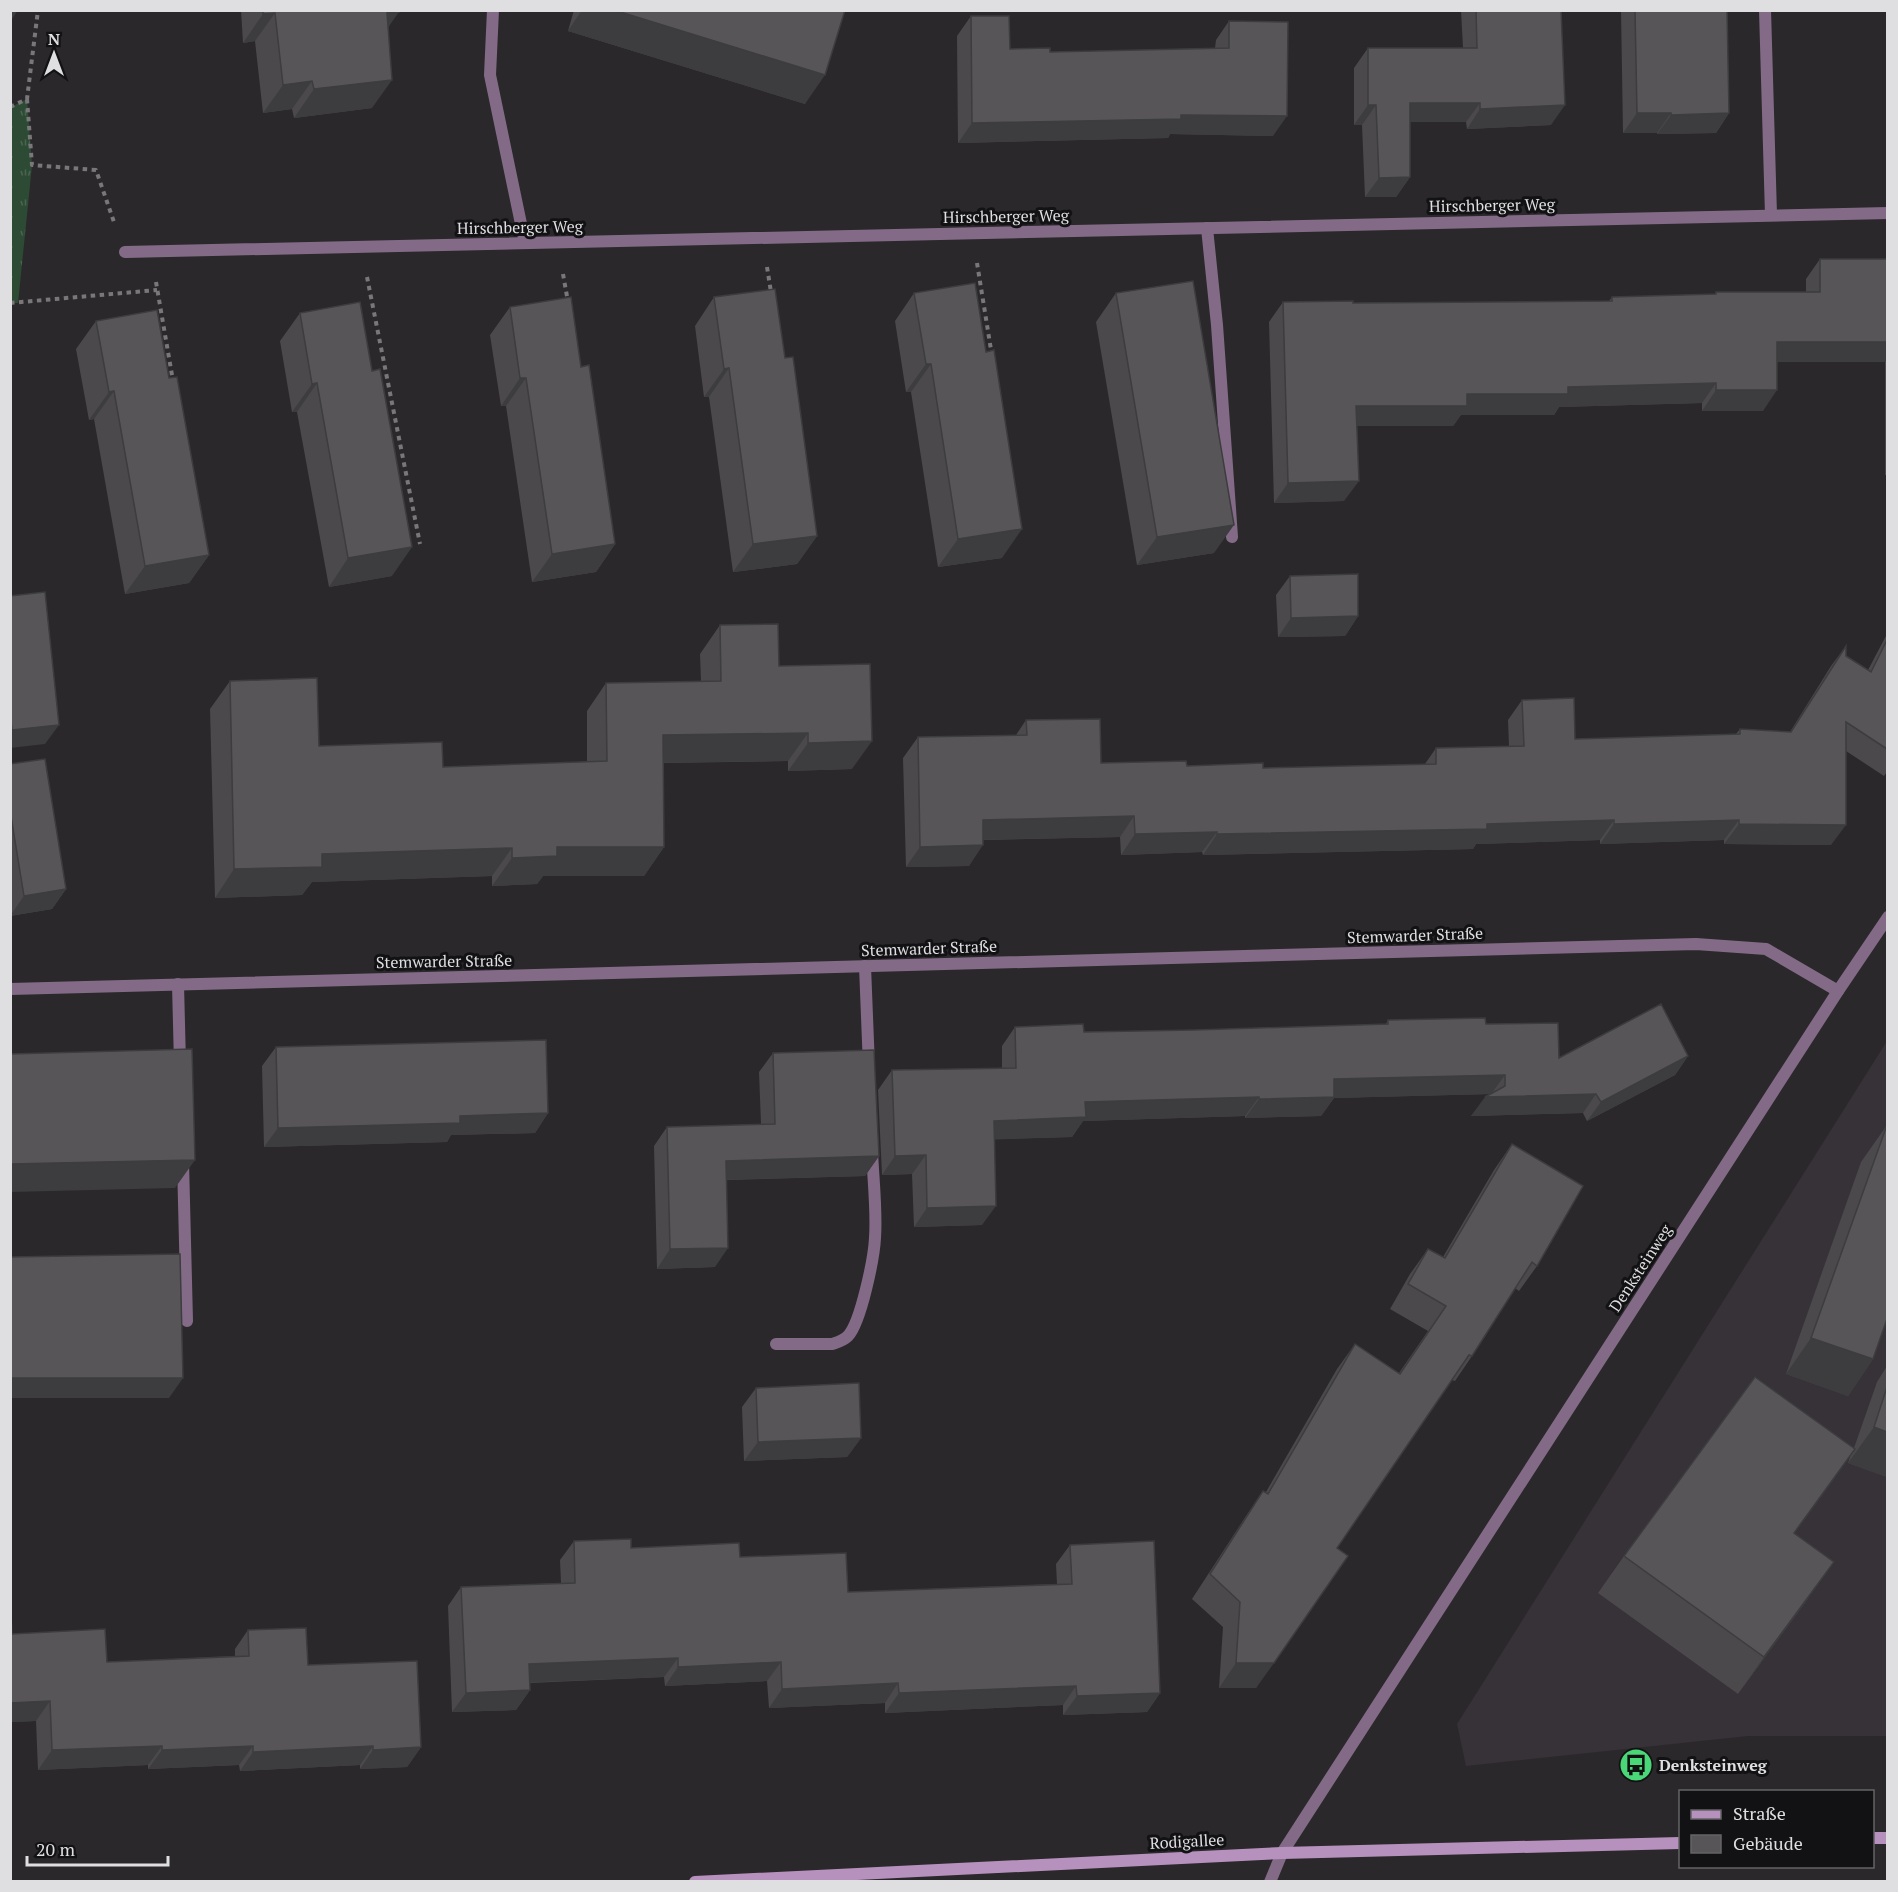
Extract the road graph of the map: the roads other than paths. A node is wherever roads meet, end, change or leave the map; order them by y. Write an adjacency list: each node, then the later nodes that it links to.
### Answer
1 (493, 10): 6 (street)
2 (1765, 10): 4 (street)
3 (1887, 213): 4 (street, Hirschberger Weg)
4 (1771, 215): 5 (street, Hirschberger Weg)
5 (1207, 228): 6 (street, Hirschberger Weg); 8 (street)
6 (525, 243): 7 (street, Hirschberger Weg)
7 (125, 252)
8 (1232, 537)
9 (1887, 917): 13 (street, Denksteinweg)
10 (865, 966): 11 (street, Stemwarder Straße); 13 (street, Stemwarder Straße); 15 (street)
11 (178, 984): 12 (street, Stemwarder Straße); 14 (street)
12 (10, 988)
13 (1838, 991): 21 (street, Denksteinweg)
14 (181, 1077)
15 (870, 1084)
16 (872, 1143): 19 (street)
17 (183, 1147): 18 (street)
18 (187, 1321)
19 (776, 1344)
20 (1679, 1843): 21 (main road, Rodigallee)
21 (1282, 1853): 22 (main road, Rodigallee); 23 (street, Denksteinweg)
22 (694, 1881)
23 (1270, 1881)

